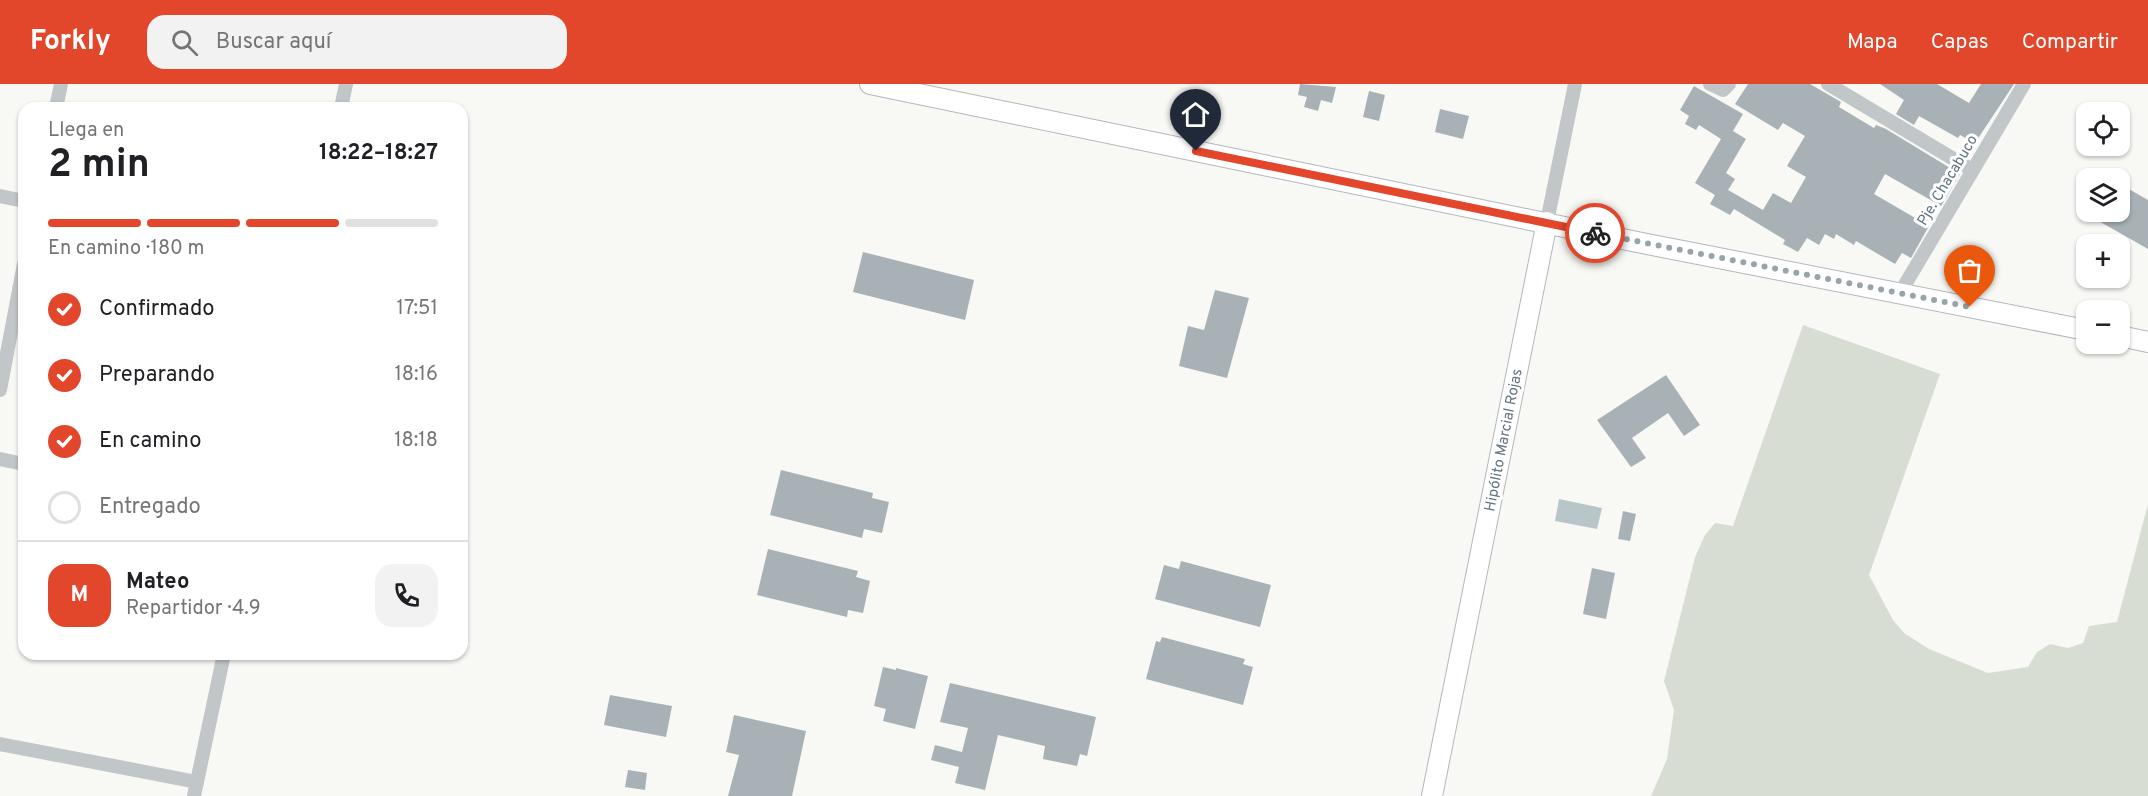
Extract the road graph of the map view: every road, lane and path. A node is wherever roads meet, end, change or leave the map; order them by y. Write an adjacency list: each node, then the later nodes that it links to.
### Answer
1 (61, 84): 7 (street)
2 (346, 84): 8 (street)
3 (870, 84): 12 (main road)
4 (1575, 84): 12 (street, Hipólito Marcial Rojas)
5 (1828, 84): 9 (street)
6 (2024, 84): 9 (street, Pje. Chacabuco)
7 (57, 102)
8 (342, 102)
9 (1972, 170): 13 (street, Pje. Chacabuco)
10 (0, 196): 11 (street)
11 (18, 200)
12 (1547, 222): 13 (main road); 24 (main road, Hipólito Marcial Rojas)
13 (1900, 293): 15 (main road)
14 (18, 296): 18 (street)
15 (2076, 328)
16 (2130, 338): 17 (main road)
17 (2148, 342)
18 (0, 390)
19 (0, 459): 20 (street)
20 (18, 463)
21 (223, 660): 23 (street)
22 (0, 744): 23 (street)
23 (196, 789)
24 (1432, 796)

